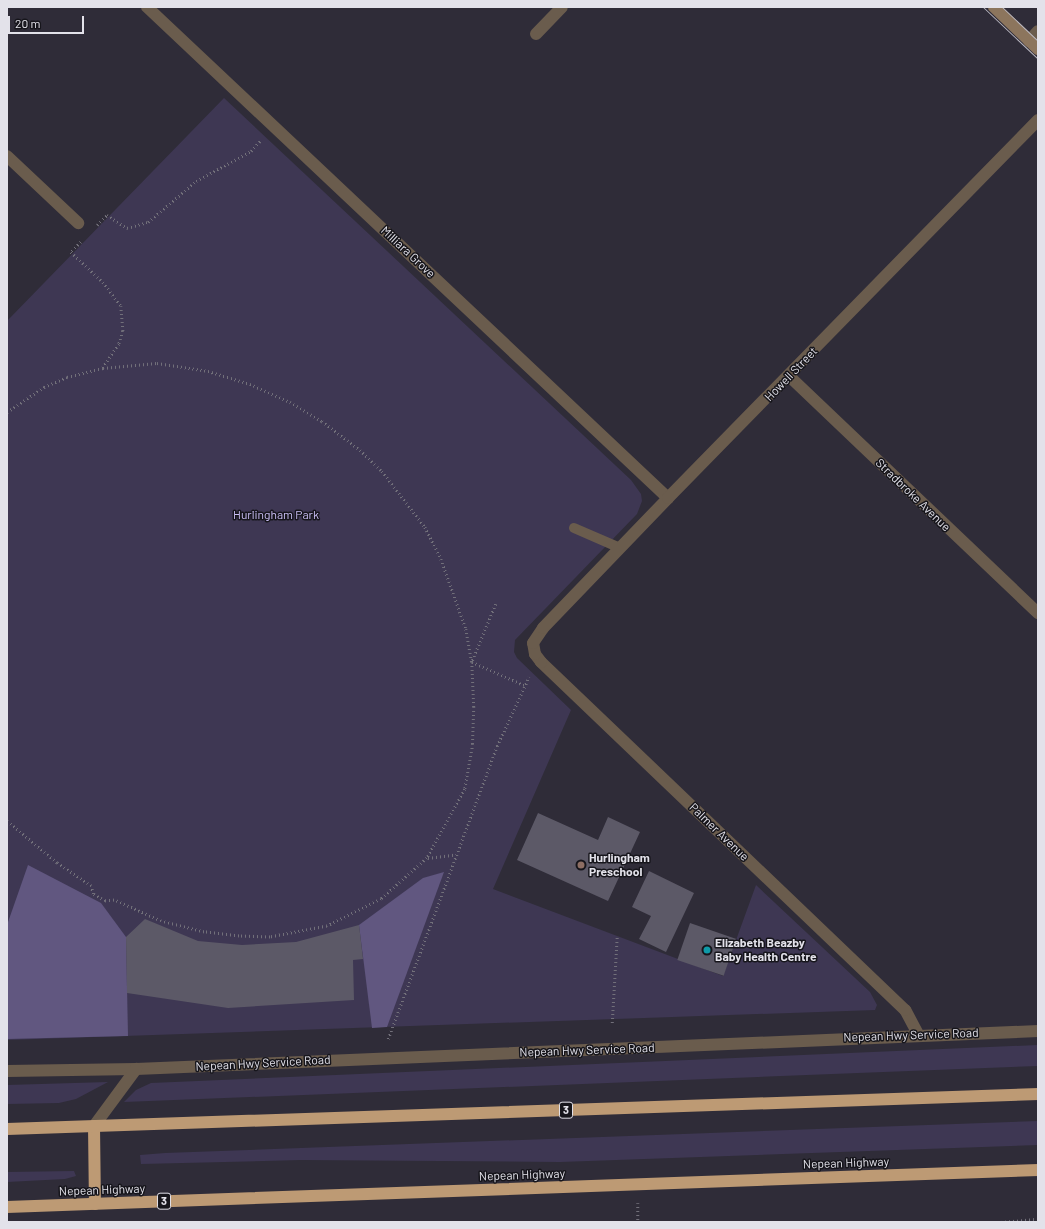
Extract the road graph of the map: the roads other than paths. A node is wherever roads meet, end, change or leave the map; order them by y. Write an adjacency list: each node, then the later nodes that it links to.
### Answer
1 (147, 7): 12 (street, Milliara Grove)
2 (562, 7): 5 (street)
3 (994, 7): 6 (main road)
4 (1038, 31): 6 (street)
5 (536, 34)
6 (1029, 40): 7 (main road)
7 (1038, 49)
8 (1038, 120): 11 (street, Howell Street)
9 (7, 156): 10 (street)
10 (78, 223)
11 (789, 376): 12 (street, Howell Street); 15 (street, Stradbroke Avenue)
12 (668, 498): 14 (street, Howell Street)
13 (574, 528): 14 (lane)
14 (620, 548): 16 (street, Howell Street)
15 (1038, 613)
16 (543, 628): 18 (street, Palmer Avenue)
17 (1038, 1031): 18 (street, Nepean Hwy Service Road)
18 (918, 1034): 19 (street, Nepean Hwy Service Road)
19 (136, 1069): 20 (street, Nepean Hwy Service Road); 22 (street)
20 (7, 1071)
21 (1038, 1094): 22 (highway, 3)
22 (94, 1126): 23 (highway, 3); 25 (highway)
23 (7, 1129)
24 (1038, 1170): 25 (highway, Nepean Highway / 3)
25 (95, 1204): 26 (highway, Nepean Highway / 3)
26 (7, 1207)

